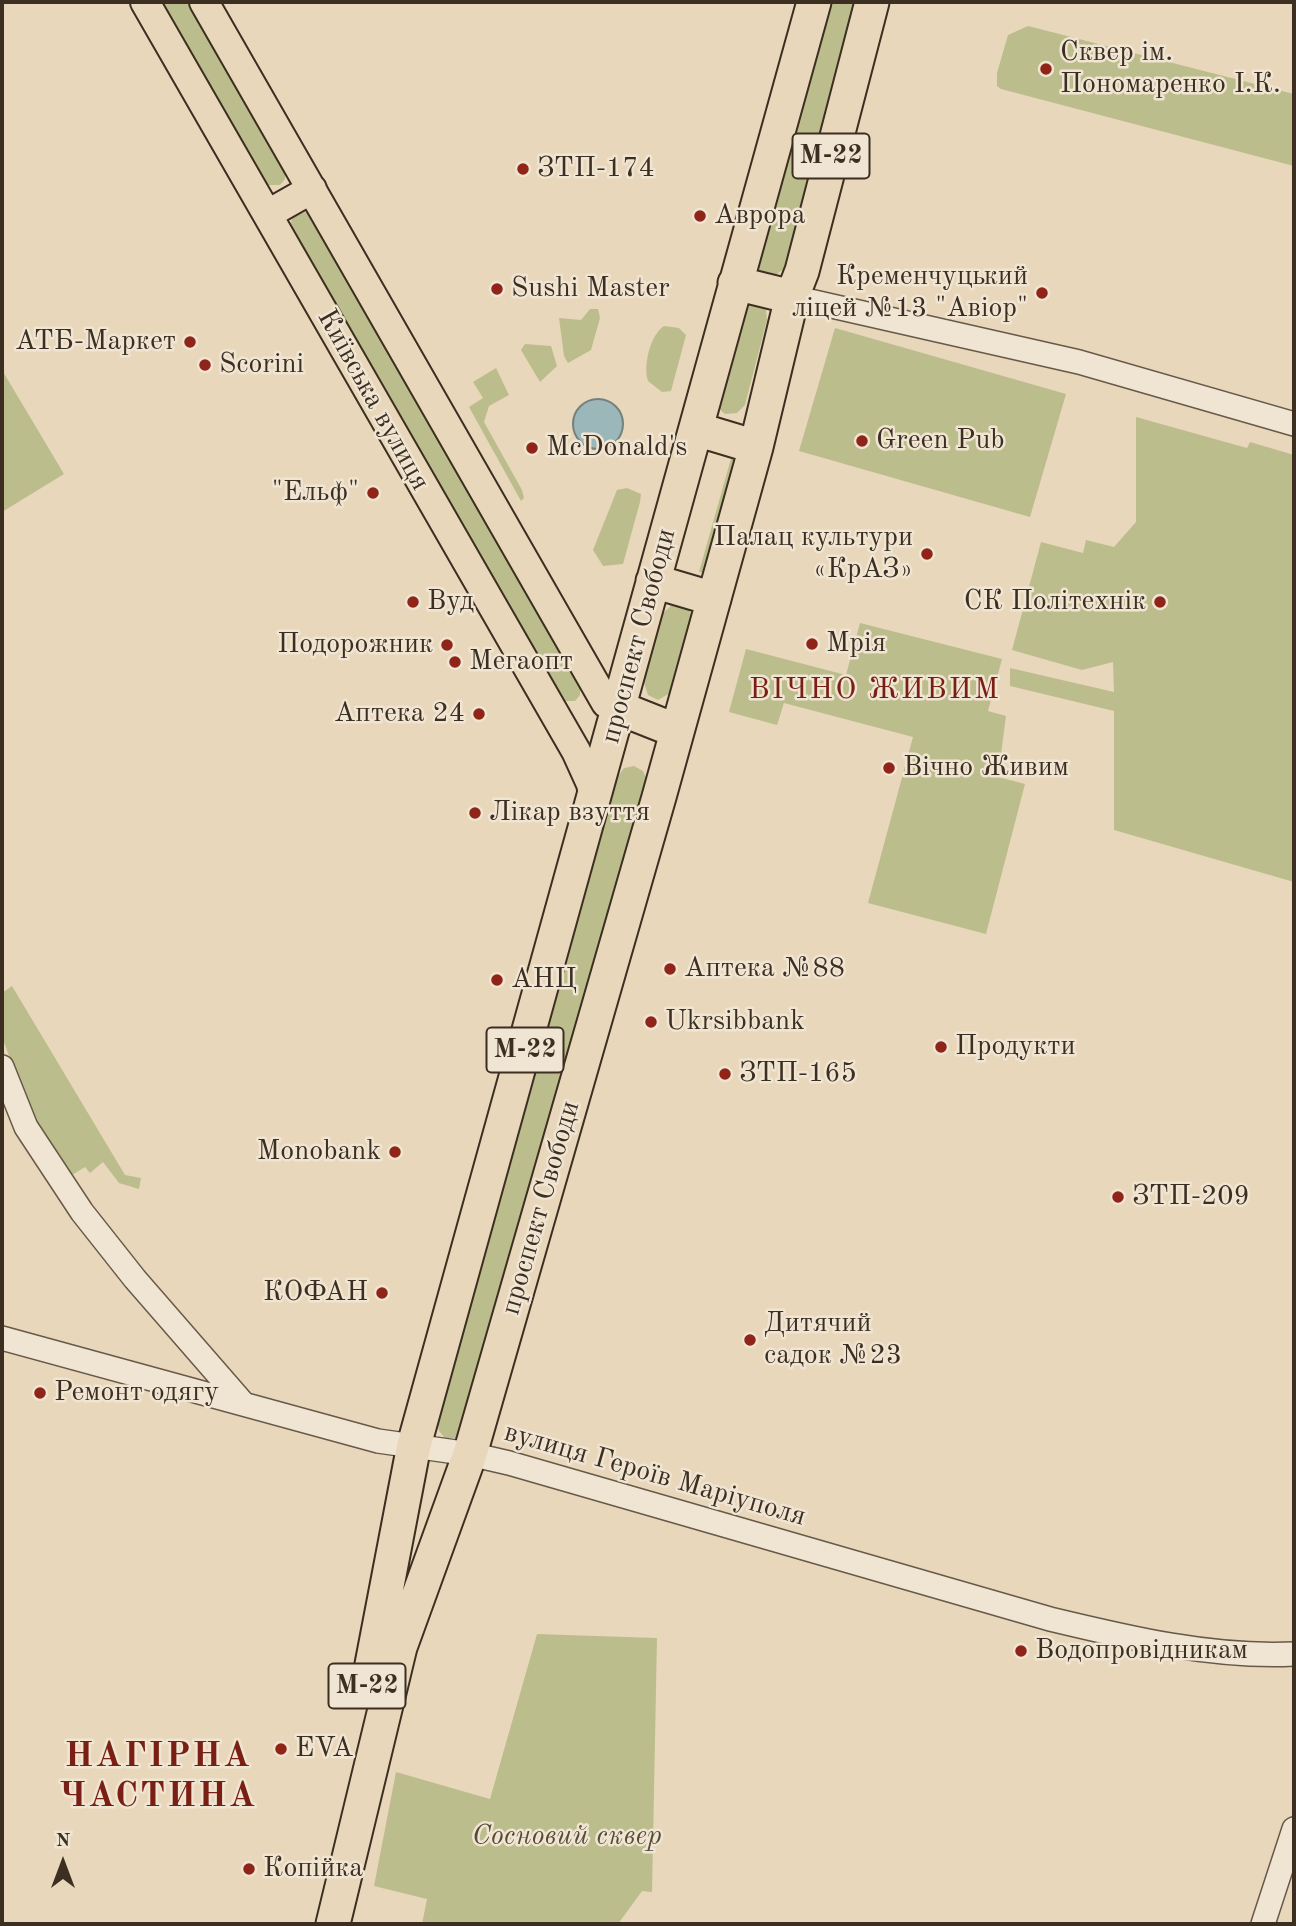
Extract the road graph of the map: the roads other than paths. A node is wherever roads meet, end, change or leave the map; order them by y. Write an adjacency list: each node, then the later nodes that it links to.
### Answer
1 (145, 2): 6 (main road, Київська вулиця)
2 (204, 2): 5 (main road, Київська вулиця)
3 (814, 2): 7 (highway, проспект Свободи / М-22)
4 (872, 2): 8 (highway, проспект Свободи / М-22)
5 (312, 189): 6 (main road); 14 (main road, Київська вулиця)
6 (268, 214): 16 (main road, Київська вулиця)
7 (735, 283): 8 (highway); 10 (highway, проспект Свободи / М-22)
8 (792, 297): 9 (street); 11 (highway, проспект Свободи / М-22)
9 (1294, 424)
10 (696, 429): 11 (highway); 12 (highway, проспект Свободи / М-22)
11 (756, 447): 13 (highway, проспект Свободи / М-22)
12 (653, 581): 13 (highway); 14 (highway, проспект Свободи / М-22)
13 (714, 599): 15 (highway, проспект Свободи / М-22)
14 (619, 708): 15 (highway); 16 (highway, проспект Свободи / М-22)
15 (677, 731): 21 (highway, проспект Свободи / М-22)
16 (594, 800): 20 (highway, проспект Свободи / М-22)
17 (2, 1067): 19 (street)
18 (2, 1338): 19 (street, вулиця Героїв Маріуполя)
19 (242, 1402): 20 (street, вулиця Героїв Маріуполя)
20 (414, 1445): 21 (street, вулиця Героїв Маріуполя); 24 (highway, проспект Свободи / М-22)
21 (470, 1454): 22 (street, вулиця Героїв Маріуполя); 25 (highway, проспект Свободи / М-22)
22 (1294, 1654)
23 (1294, 1829): 26 (street)
24 (311, 1924)
25 (333, 1924)
26 (1263, 1924)

